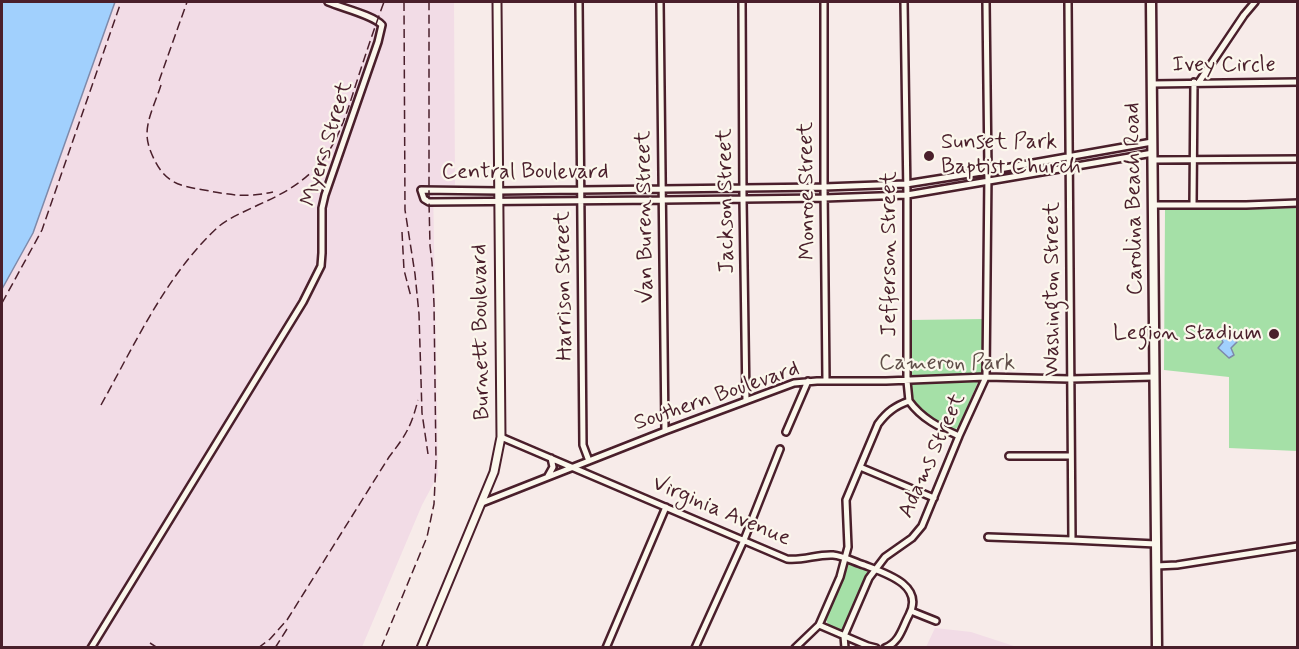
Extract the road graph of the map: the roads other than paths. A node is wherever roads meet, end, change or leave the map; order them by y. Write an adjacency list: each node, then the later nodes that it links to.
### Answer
1 (327, 2): 73 (street, Myers Street)
2 (497, 2): 28 (main road, Burnett Boulevard)
3 (579, 2): 26 (street, Harrison Street)
4 (660, 2): 27 (street, Van Buren Street)
5 (742, 2): 25 (street, Jackson Street)
6 (824, 2): 24 (street, Monroe Street)
7 (904, 2): 23 (street, Jefferson Street)
8 (986, 2): 21 (street, Adams Street)
9 (1068, 2): 16 (street, Washington Street)
10 (1151, 2): 14 (highway, Carolina Beach Road)
11 (1255, 2): 12 (street)
12 (1196, 82): 13 (street, Ivey Circle); 14 (street, Ivey Circle); 19 (street)
13 (1298, 82)
14 (1152, 84): 15 (highway, Carolina Beach Road)
15 (1152, 142): 16 (street, Central Boulevard); 17 (highway, Carolina Beach Road)
16 (1068, 157): 20 (street, Washington Street); 21 (street, Central Boulevard)
17 (1153, 157): 19 (street, Central Boulevard); 20 (street, Central Boulevard); 36 (highway, Carolina Beach Road)
18 (1298, 159): 19 (street, Central Boulevard)
19 (1193, 160): 37 (street)
20 (1069, 168): 22 (street, Central Boulevard); 40 (street, Washington Street)
21 (988, 171): 22 (street, Adams Street); 23 (street, Central Boulevard)
22 (987, 182): 29 (street, Central Boulevard); 38 (street, Adams Street)
23 (906, 184): 24 (street, Central Boulevard); 29 (street, Jefferson Street)
24 (824, 187): 25 (street, Central Boulevard); 30 (street, Monroe Street)
25 (743, 188): 27 (street, Central Boulevard); 31 (street, Jackson Street)
26 (581, 189): 27 (street, Central Boulevard); 28 (street, Central Boulevard); 34 (street, Harrison Street)
27 (662, 189): 32 (street, Van Buren Street)
28 (499, 191): 33 (main road, Burnett Boulevard); 33 (street, Central Boulevard)
29 (907, 195): 30 (street, Central Boulevard); 43 (street, Jefferson Street)
30 (824, 198): 31 (street, Central Boulevard); 41 (street, Monroe Street)
31 (743, 199): 32 (street, Central Boulevard); 44 (street, Jackson Street)
32 (662, 200): 34 (street, Central Boulevard); 46 (street, Van Buren Street)
33 (499, 201): 34 (street, Central Boulevard); 49 (main road, Burnett Boulevard)
34 (580, 201): 54 (street, Harrison Street)
35 (1298, 203): 37 (street)
36 (1153, 205): 37 (street); 39 (highway, Carolina Beach Road)
37 (1193, 205)
38 (986, 377): 40 (street, Southern Boulevard); 43 (street, Southern Boulevard); 48 (street, Adams Street)
39 (1154, 377): 40 (street, Southern Boulevard); 64 (highway, Carolina Beach Road)
40 (1070, 379): 52 (street, Washington Street)
41 (826, 380): 42 (street, Southern Boulevard); 43 (street, Southern Boulevard)
42 (808, 381): 44 (street, Southern Boulevard); 47 (street)
43 (907, 381): 45 (street, Jefferson Street)
44 (746, 401): 46 (street, Southern Boulevard)
45 (909, 401): 48 (street); 55 (street)
46 (665, 431): 54 (street, Southern Boulevard)
47 (786, 432)
48 (959, 436): 58 (street, Adams Street)
49 (501, 437): 53 (street, Virginia Avenue); 59 (main road, Burnett Boulevard)
50 (780, 449): 62 (street)
51 (1009, 456): 52 (street)
52 (1071, 456): 63 (street, Washington Street)
53 (551, 458): 56 (street, Virginia Avenue); 57 (street)
54 (589, 461): 56 (street, Southern Boulevard)
55 (860, 467): 58 (street); 66 (street)
56 (572, 468): 57 (street, Southern Boulevard); 60 (street, Virginia Avenue)
57 (547, 477): 59 (street, Southern Boulevard)
58 (934, 498): 68 (street, Adams Street)
59 (482, 503): 74 (main road, Burnett Boulevard)
60 (666, 507): 62 (street, Virginia Avenue); 75 (street)
61 (988, 537): 63 (street)
62 (744, 540): 66 (street, Virginia Avenue); 76 (street)
63 (1072, 540): 64 (street)
64 (1156, 544): 67 (highway, Carolina Beach Road)
65 (1298, 546): 67 (street)
66 (846, 558): 68 (street, Virginia Avenue); 71 (street)
67 (1156, 566): 81 (highway, Carolina Beach Road)
68 (875, 569): 69 (street, Virginia Avenue); 72 (street, Adams Street)
69 (911, 611): 70 (street); 80 (street)
70 (936, 621)
71 (819, 625): 72 (street); 77 (street)
72 (844, 636): 78 (street, Adams Street); 79 (street)
73 (91, 648)
74 (421, 648)
75 (606, 648)
76 (695, 648)
77 (795, 648)
78 (845, 648)
79 (876, 648)
80 (885, 648)
81 (1157, 648)

